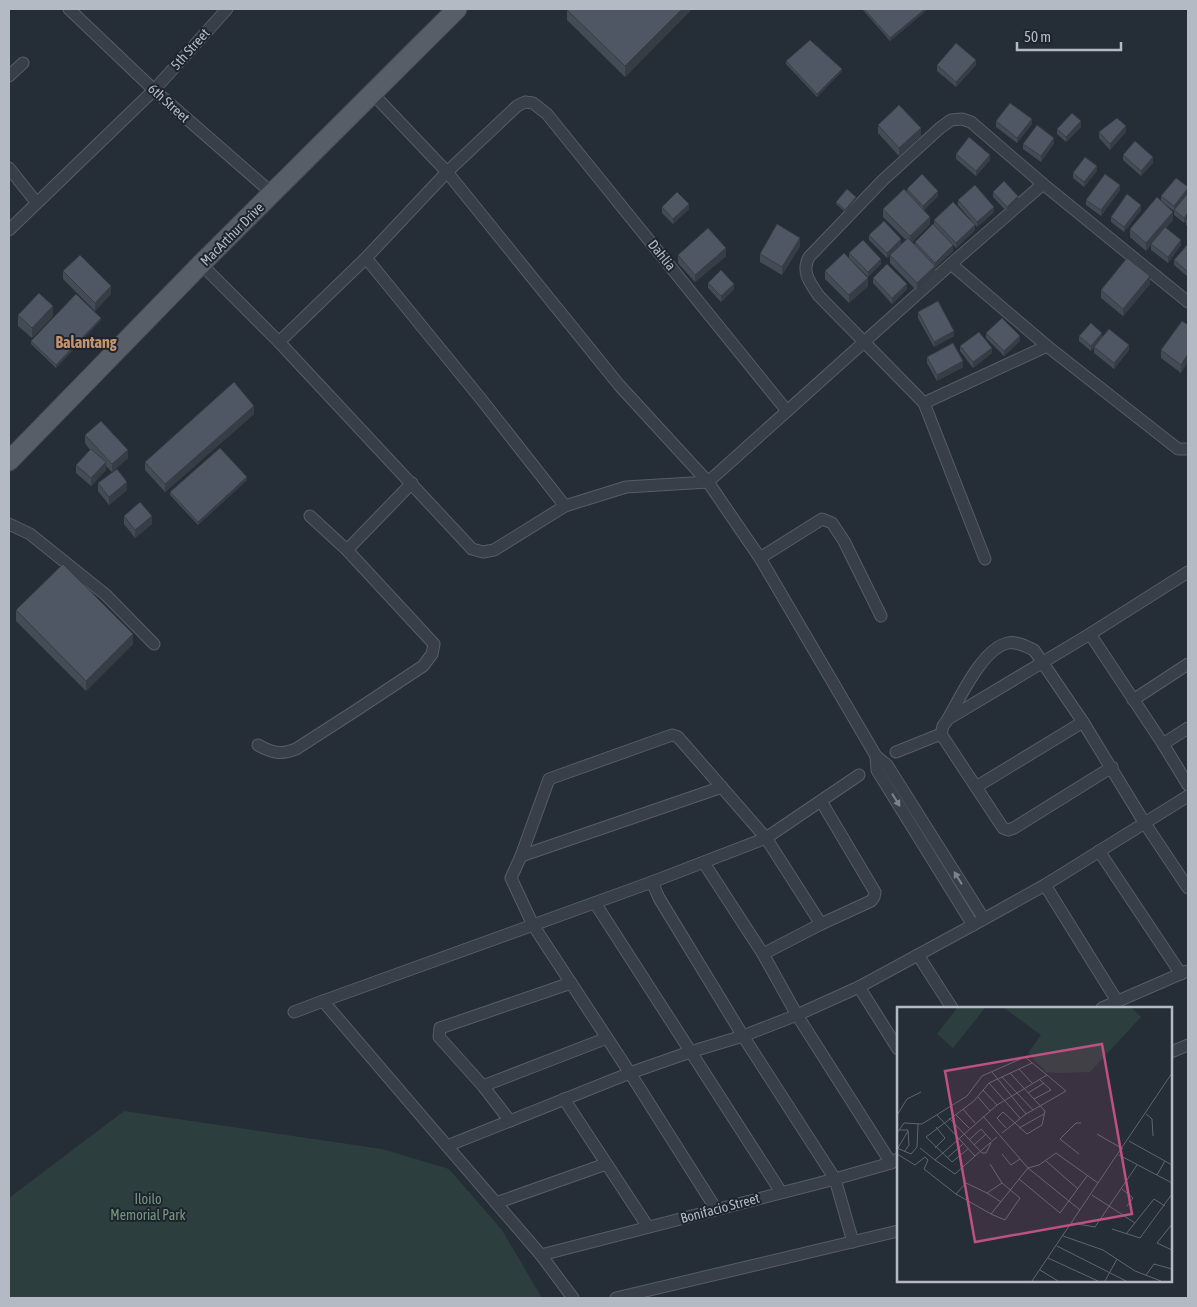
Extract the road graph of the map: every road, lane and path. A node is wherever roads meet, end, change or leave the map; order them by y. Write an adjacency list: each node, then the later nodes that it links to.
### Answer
1 (69, 9): 6 (street, 6th Street)
2 (227, 9): 6 (street, 5th Street)
3 (450, 11): 7 (main road, MacArthur Drive)
4 (23, 63): 5 (street)
5 (9, 76)
6 (154, 90): 11 (street, 6th Street); 12 (street, 5th Street)
7 (373, 94): 9 (street); 11 (main road, MacArthur Drive)
8 (9, 168): 12 (street)
9 (447, 172): 14 (street); 22 (street, Dahlia); 25 (street)
10 (1043, 184): 16 (street); 17 (street); 19 (street)
11 (272, 193): 15 (main road, MacArthur Drive)
12 (36, 202): 13 (street, 5th Street)
13 (9, 230)
14 (366, 258): 18 (street); 27 (street)
15 (201, 264): 18 (street); 24 (main road, MacArthur Drive)
16 (950, 264): 19 (street); 20 (street)
17 (1188, 302)
18 (278, 342): 26 (street)
19 (864, 342): 21 (street); 22 (street)
20 (1047, 346): 21 (street); 23 (street)
21 (924, 404): 32 (street)
22 (787, 411): 25 (street)
23 (1188, 449)
24 (10, 458)
25 (708, 482): 27 (street); 31 (street)
26 (412, 483): 27 (street); 30 (street)
27 (565, 506)
28 (310, 516): 30 (street)
29 (9, 524): 36 (street)
30 (346, 550): 45 (street)
31 (760, 558): 34 (street); 58 (street)
32 (985, 559)
33 (1188, 572): 35 (street)
34 (881, 616)
35 (1090, 634): 37 (street); 39 (street)
36 (154, 644)
37 (1043, 662): 40 (street); 40 (street); 41 (street)
38 (1188, 664): 39 (street)
39 (1133, 700): 44 (street)
40 (948, 719): 43 (street)
41 (1083, 722): 47 (street); 51 (street)
42 (1188, 728): 44 (street)
43 (941, 734): 46 (street); 51 (street)
44 (1163, 744): 49 (street)
45 (258, 746)
46 (896, 752)
47 (1112, 767): 51 (street); 54 (street)
48 (859, 775): 53 (street)
49 (1188, 785)
50 (722, 787): 55 (street); 57 (street); 57 (street)
51 (976, 787)
52 (1188, 796): 54 (street)
53 (821, 802): 55 (street); 65 (street)
54 (1144, 822): 56 (street); 62 (street)
55 (766, 838): 59 (street); 65 (street)
56 (1099, 851): 61 (street); 70 (street)
57 (521, 856): 66 (street)
58 (939, 859): 64 (street, one-way to 58); 67 (street)
59 (704, 863): 60 (street); 68 (street)
60 (652, 882): 63 (street); 79 (street)
61 (1045, 884): 64 (street); 74 (street)
62 (1188, 888)
63 (595, 903): 66 (street); 83 (street)
64 (984, 920): 67 (street)
65 (820, 924): 68 (street)
66 (533, 925): 71 (street); 73 (street)
67 (974, 925): 69 (street)
68 (763, 954): 78 (street)
69 (918, 955): 72 (street); 75 (street)
70 (1185, 972): 74 (street)
71 (571, 983): 80 (street); 86 (street)
72 (859, 987): 78 (street); 82 (street)
73 (323, 1001): 77 (street); 89 (street)
74 (1117, 1001): 76 (street)
75 (951, 1007)
76 (1104, 1007)
77 (294, 1012)
78 (797, 1015): 79 (street); 90 (street)
79 (743, 1036): 83 (street); 92 (street)
80 (607, 1038): 85 (street); 86 (street)
81 (1188, 1045): 84 (street)
82 (897, 1047)
83 (690, 1052): 85 (street); 93 (street)
84 (1172, 1052)
85 (630, 1073): 87 (street); 95 (street)
86 (483, 1086): 88 (street)
87 (564, 1099): 88 (street); 91 (street)
88 (510, 1121): 89 (street)
89 (447, 1146): 94 (street)
90 (895, 1160): 92 (street, Bonifacio Street)
91 (606, 1164): 94 (street); 96 (street)
92 (835, 1179): 93 (street, Bonifacio Street); 98 (street)
93 (781, 1192): 95 (street, Bonifacio Street)
94 (496, 1203): 99 (street)
95 (716, 1209): 96 (street, Bonifacio Street)
96 (648, 1227): 99 (street, Bonifacio Street)
97 (897, 1231): 98 (street)
98 (853, 1242): 101 (street)
99 (541, 1255): 100 (street)
100 (573, 1298)
101 (616, 1298)

